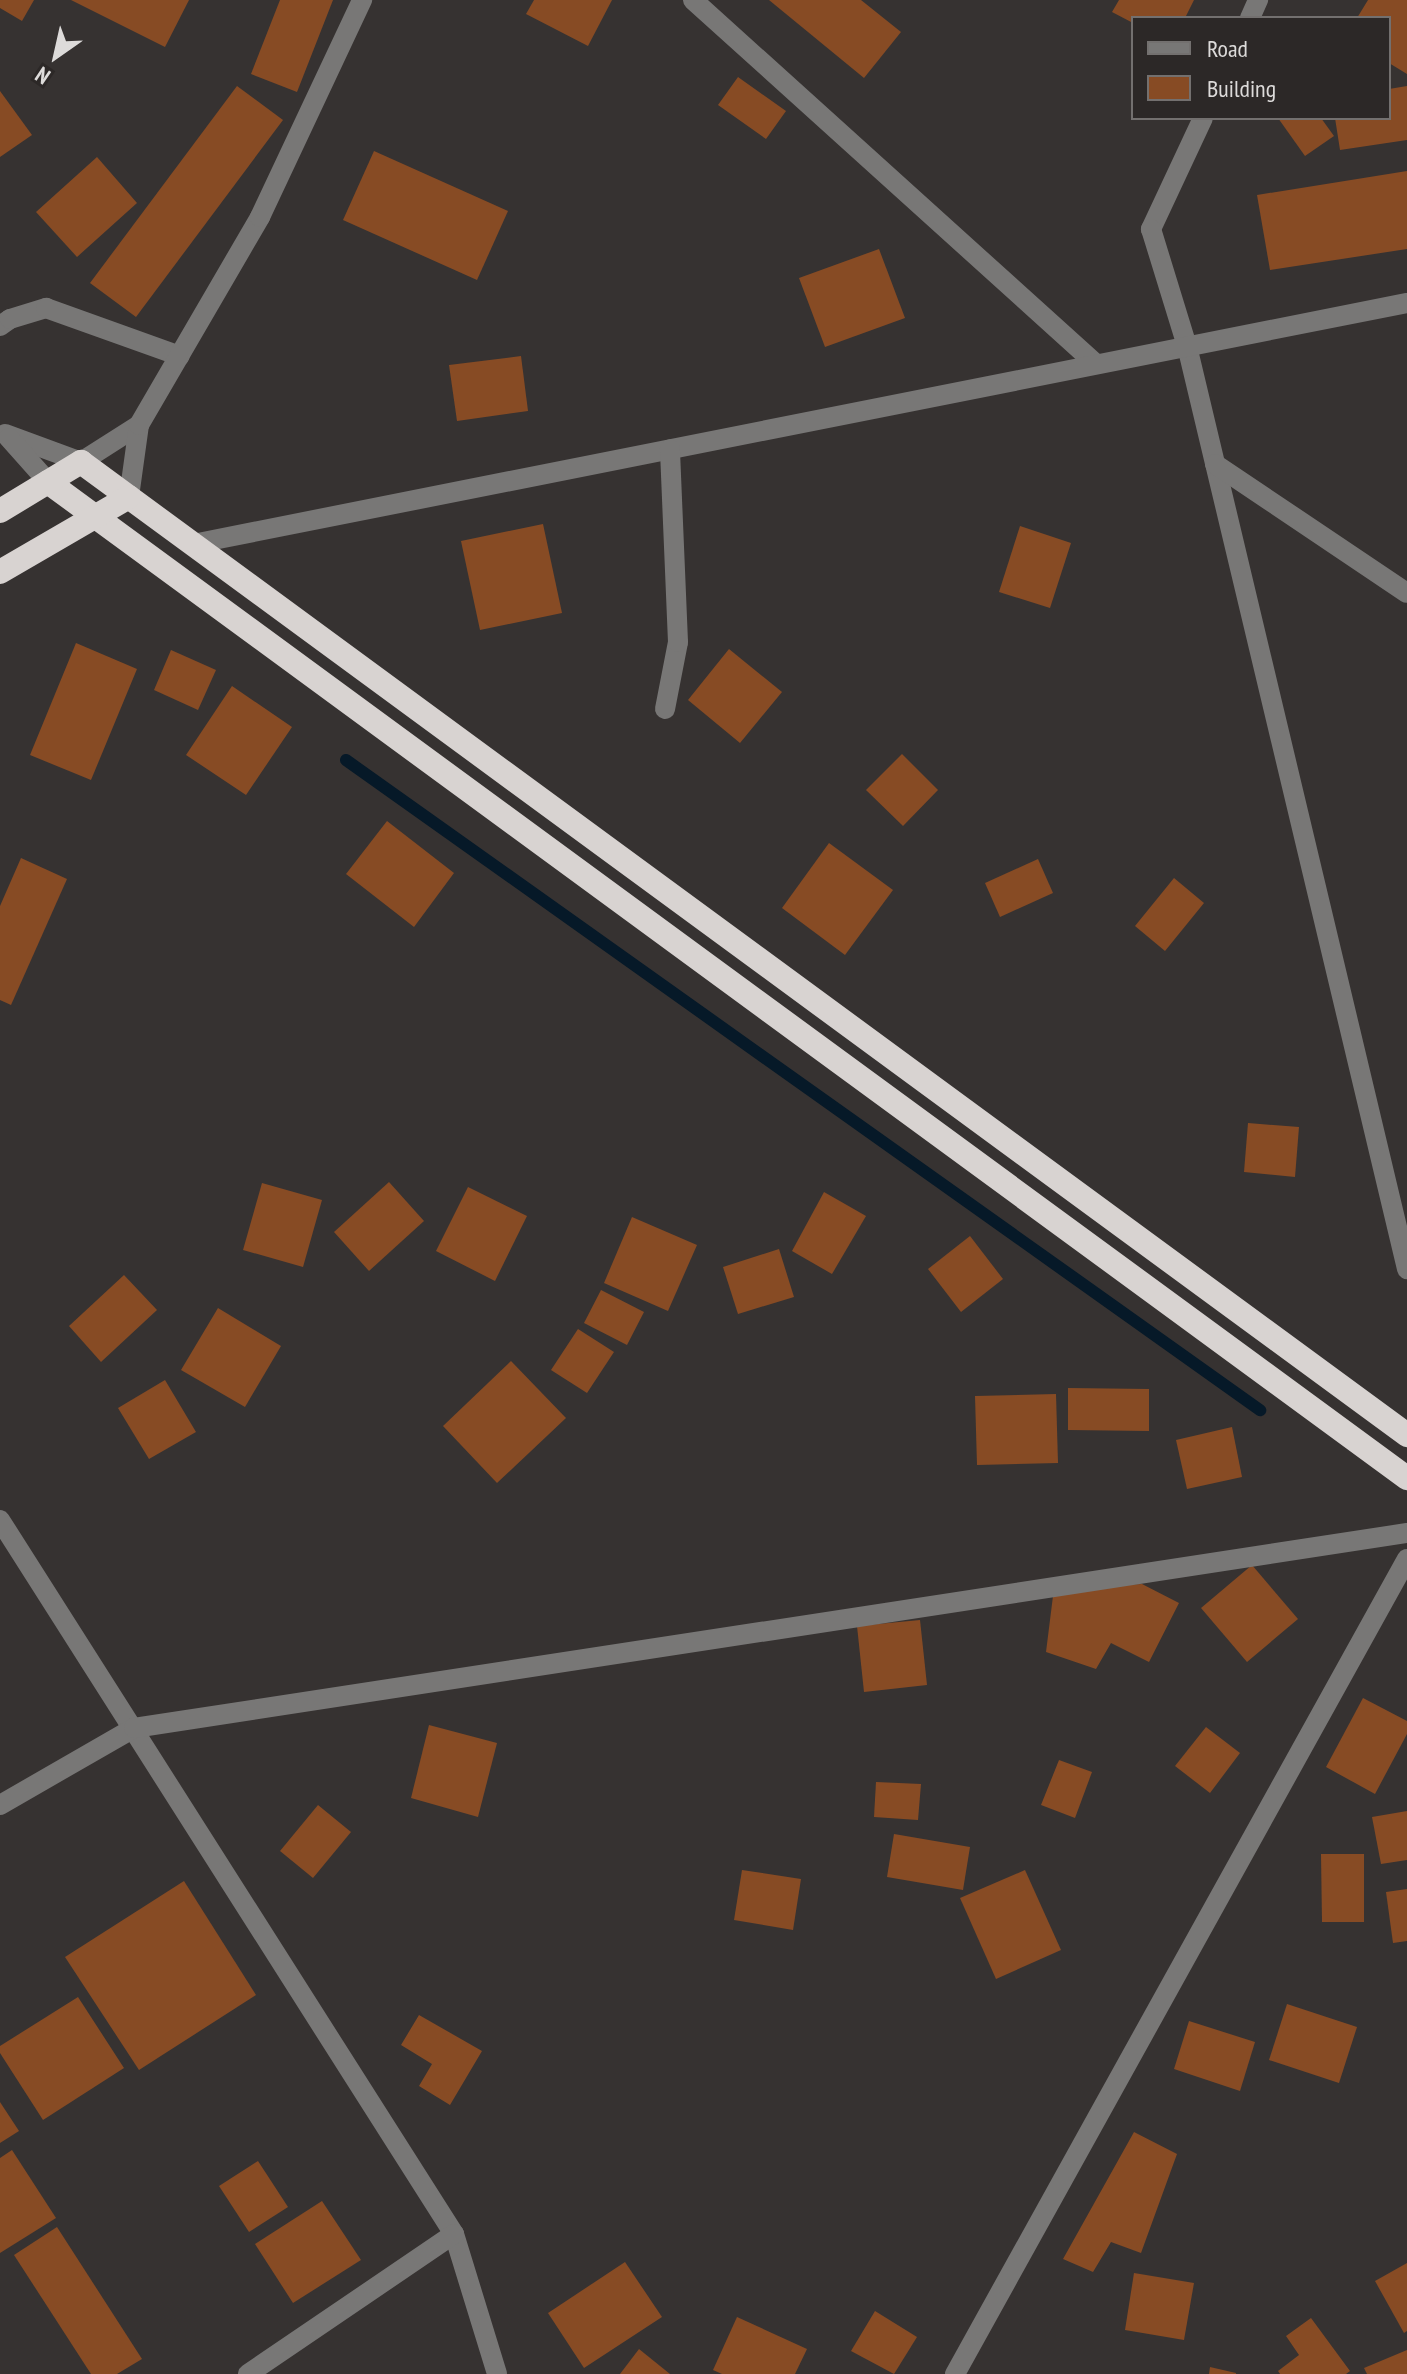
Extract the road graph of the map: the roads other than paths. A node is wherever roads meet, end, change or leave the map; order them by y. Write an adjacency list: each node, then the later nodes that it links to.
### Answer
1 (362, 0): 7 (street)
2 (693, 0): 8 (street)
3 (1202, 120): 6 (street)
4 (1407, 303): 6 (street)
5 (0, 326): 7 (street)
6 (1187, 346): 8 (street); 13 (street)
7 (180, 356): 9 (street)
8 (1096, 364): 11 (street)
9 (139, 425): 12 (street); 15 (street)
10 (3, 432): 12 (street); 14 (street)
11 (670, 449): 18 (street); 21 (street)
12 (81, 462): 14 (highway); 15 (highway)
13 (1215, 464): 20 (street); 22 (street)
14 (48, 482): 16 (highway); 17 (highway)
15 (129, 497): 17 (highway); 18 (highway)
16 (0, 511)
17 (96, 517): 19 (highway); 24 (highway)
18 (193, 544): 23 (highway)
19 (0, 572)
20 (1407, 593)
21 (665, 709)
22 (1407, 1269)
23 (1407, 1435)
24 (1407, 1478)
25 (0, 1520): 28 (street)
26 (1407, 1533): 28 (street)
27 (1407, 1559): 33 (street)
28 (134, 1728): 29 (street); 30 (street)
29 (0, 1805)
30 (454, 2234): 31 (street); 32 (street)
31 (248, 2374)
32 (497, 2374)
33 (955, 2374)

